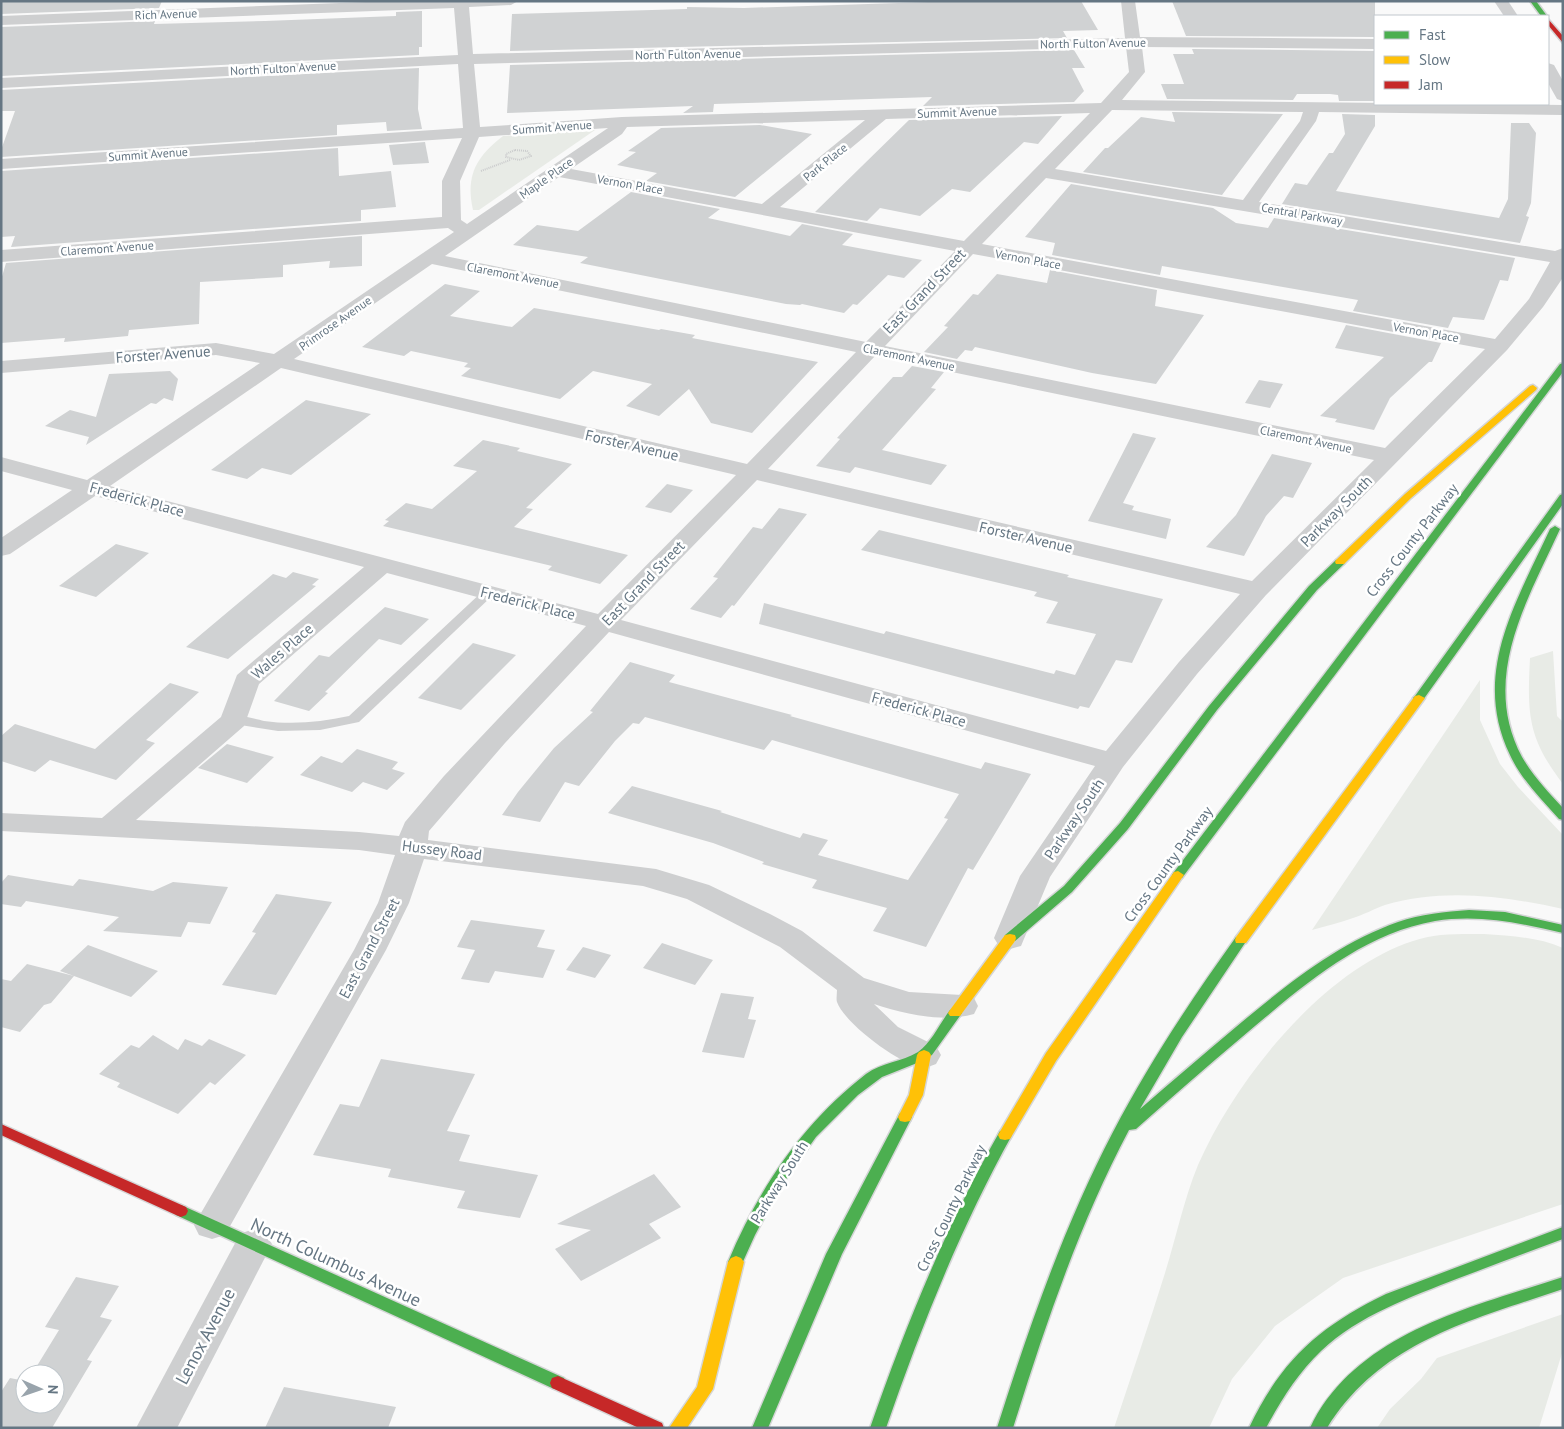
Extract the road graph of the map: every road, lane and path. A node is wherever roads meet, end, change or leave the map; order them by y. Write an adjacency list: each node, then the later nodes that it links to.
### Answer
1 (511, 1): 5 (street, Rich Avenue)
2 (1128, 1): 11 (street, East Grand Street)
3 (1501, 1): 6 (street)
4 (1533, 1): 7 (main road)
5 (461, 2): 8 (street, Rich Avenue); 13 (street)
6 (1510, 15)
7 (1543, 15)
8 (1, 21)
9 (1549, 22): 10 (main road)
10 (1563, 41)
11 (1135, 42): 12 (street, North Fulton Avenue); 13 (street, North Fulton Avenue); 17 (street, East Grand Street)
12 (1374, 44)
13 (465, 59): 15 (street, North Fulton Avenue); 22 (street)
14 (1549, 70): 16 (street)
15 (1, 82)
16 (1563, 96)
17 (1106, 106): 18 (street, Summit Avenue); 20 (street, Summit Avenue); 26 (street, East Grand Street)
18 (1313, 107): 19 (street, Summit Avenue); 28 (street)
19 (1563, 110)
20 (882, 114): 21 (street, Summit Avenue); 29 (street, Park Place)
21 (622, 122): 22 (street, Summit Avenue); 25 (street, Maple Place)
22 (472, 133): 24 (street, Summit Avenue); 30 (street)
23 (511, 159): 23 (path); 27 (path)
24 (1, 164)
25 (556, 171): 29 (street, Vernon Place); 30 (street, Maple Place)
26 (1041, 172): 28 (street, Central Parkway); 31 (street, East Grand Street)
27 (477, 173)
28 (1248, 205): 33 (street, Central Parkway)
29 (767, 209): 31 (street, Vernon Place)
30 (459, 227): 32 (street, Claremont Avenue); 34 (street, Primrose Avenue)
31 (966, 247): 35 (street, Vernon Place); 36 (street, East Grand Street)
32 (1, 256)
33 (1562, 257): 35 (street, Parkway South)
34 (429, 258): 36 (street, Claremont Avenue); 37 (street, Primrose Avenue)
35 (1500, 346): 40 (street, Parkway South)
36 (869, 349): 40 (street, Claremont Avenue); 42 (street, East Grand Street)
37 (280, 362): 39 (street, Forster Avenue); 42 (street, Forster Avenue); 43 (street, Primrose Avenue)
38 (1563, 364): 58 (main road); 72 (main road, Cross County Parkway)
39 (1, 367)
40 (1390, 456): 48 (street, Parkway South)
41 (1, 464): 43 (street, Frederick Place)
42 (752, 473): 48 (street, Forster Avenue); 50 (street, East Grand Street)
43 (93, 487): 46 (street, Primrose Avenue); 47 (street, Frederick Place)
44 (1563, 497): 63 (main road)
45 (1563, 513): 53 (main road)
46 (1, 549)
47 (382, 565): 49 (street, Frederick Place); 51 (street, Wales Place)
48 (1257, 590): 52 (street, Parkway South)
49 (488, 594): 50 (street, Frederick Place); 51 (lane)
50 (604, 623): 52 (street, Frederick Place); 56 (street, East Grand Street)
51 (234, 720): 55 (street)
52 (1112, 762): 58 (street, Parkway South)
53 (1563, 816)
54 (1, 822): 55 (street, Hussey Road)
55 (109, 828): 56 (street, Hussey Road)
56 (412, 846): 59 (street, Hussey Road); 64 (street, East Grand Street)
57 (1563, 929): 63 (main road)
58 (1010, 938): 60 (main road, Parkway South)
59 (853, 986): 60 (street, Hussey Road); 61 (street)
60 (962, 1006): 61 (main road, Parkway South)
61 (924, 1055): 70 (main road, Parkway South); 71 (main road)
62 (1, 1129): 64 (main road, North Columbus Avenue)
63 (1118, 1136): 73 (main road)
64 (212, 1225): 66 (main road, North Columbus Avenue)
65 (1563, 1233): 74 (main road)
66 (253, 1244): 68 (street, Lenox Avenue); 69 (main road, North Columbus Avenue)
67 (1563, 1283): 75 (main road)
68 (156, 1428)
69 (656, 1428)
70 (676, 1428)
71 (760, 1428)
72 (878, 1428)
73 (1005, 1428)
74 (1257, 1428)
75 (1318, 1428)

